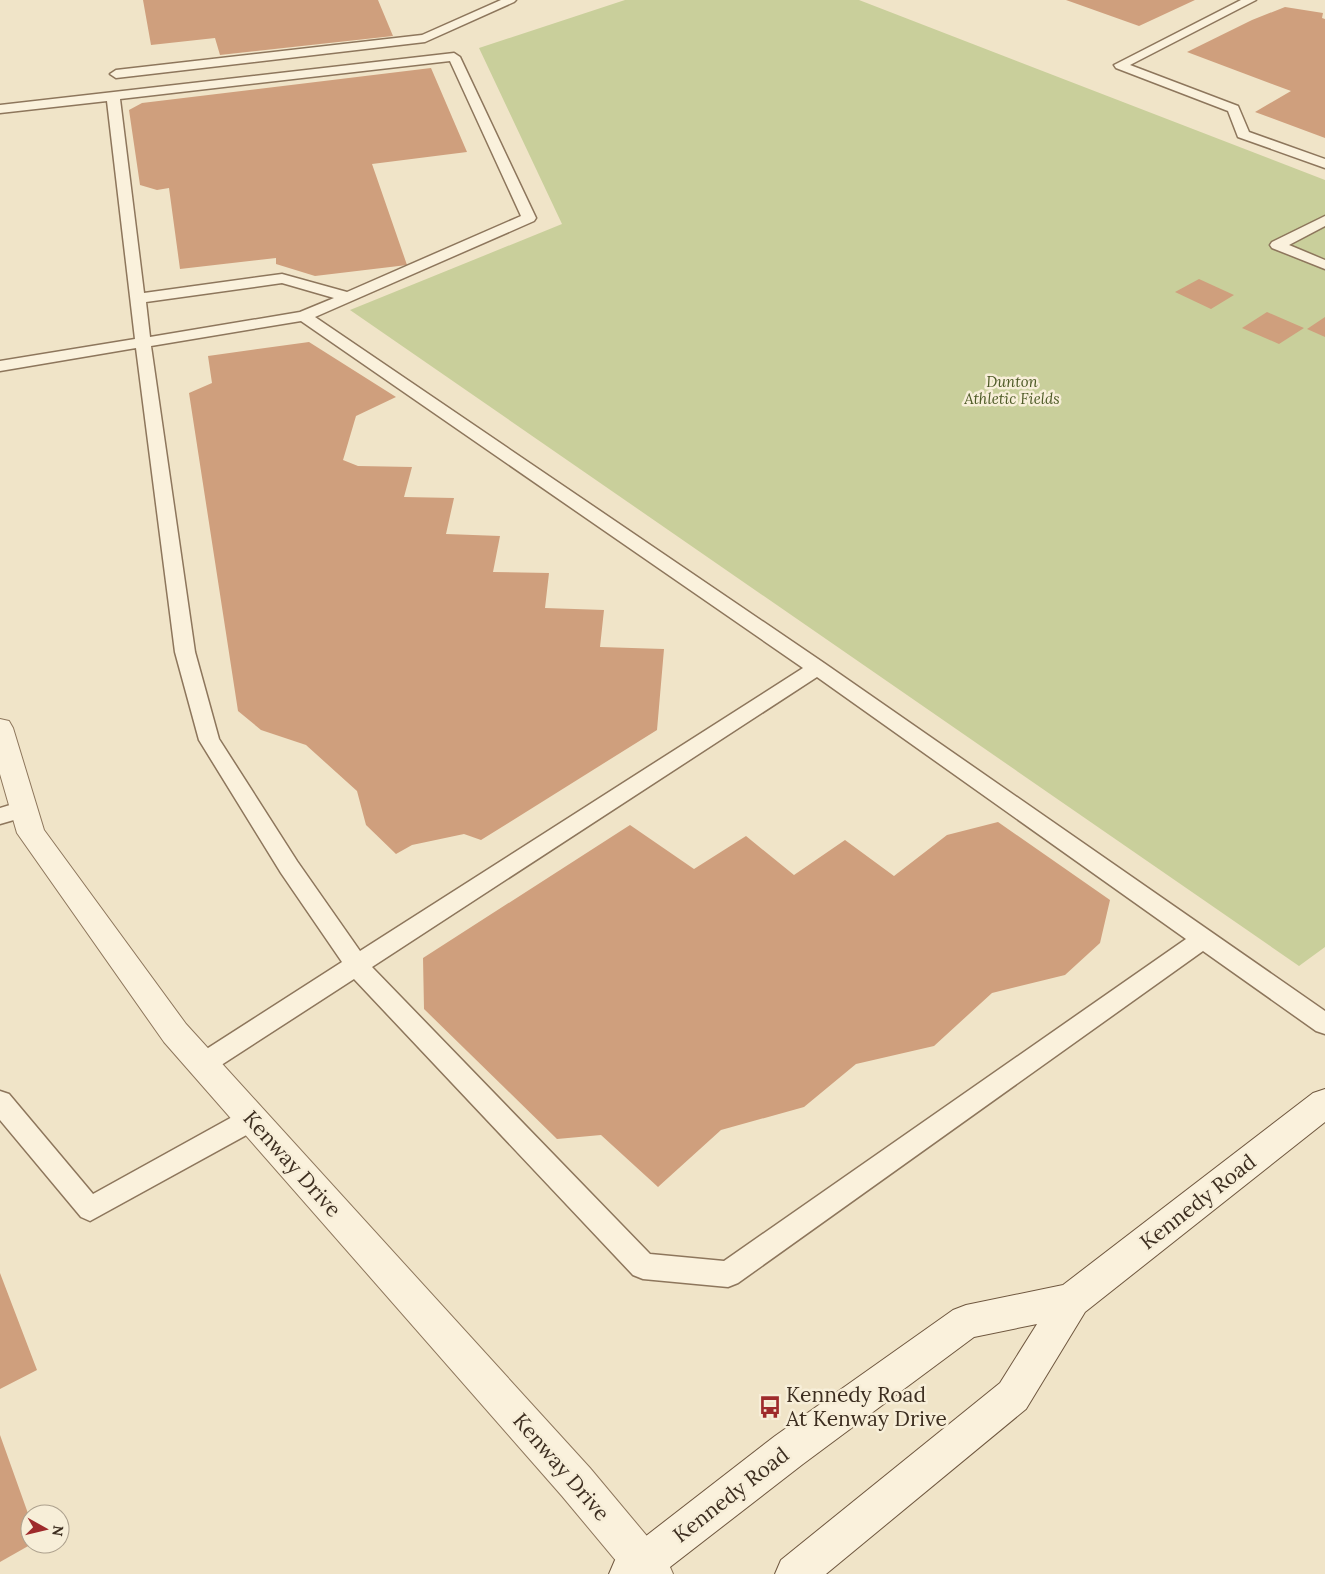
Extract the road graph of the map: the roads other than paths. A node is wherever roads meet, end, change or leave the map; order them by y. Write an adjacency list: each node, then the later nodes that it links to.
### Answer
1 (510, 0): 3 (lane)
2 (1250, 0): 6 (lane)
3 (116, 74)
4 (112, 96): 5 (lane); 9 (lane); 10 (lane)
5 (0, 109)
6 (1325, 164)
7 (1325, 220): 8 (lane)
8 (1325, 265)
9 (348, 297): 10 (lane); 11 (lane)
10 (138, 299): 12 (lane)
11 (304, 316): 12 (lane); 14 (lane)
12 (143, 344): 13 (lane); 18 (lane)
13 (0, 366)
14 (817, 668): 17 (lane); 18 (lane)
15 (0, 728): 16 (street, Kenway Drive)
16 (12, 813): 20 (street, Kenway Drive)
17 (1203, 939): 18 (lane); 19 (lane)
18 (357, 966): 20 (lane)
19 (1325, 1024)
20 (203, 1064): 23 (street, Kenway Drive)
21 (0, 1102): 23 (lane)
22 (1325, 1103): 24 (street, Kennedy Road)
23 (252, 1118): 25 (street, Kenway Drive)
24 (1072, 1300): 25 (street, Kennedy Road); 26 (street, Kennedy Road)
25 (642, 1570)
26 (795, 1574)

